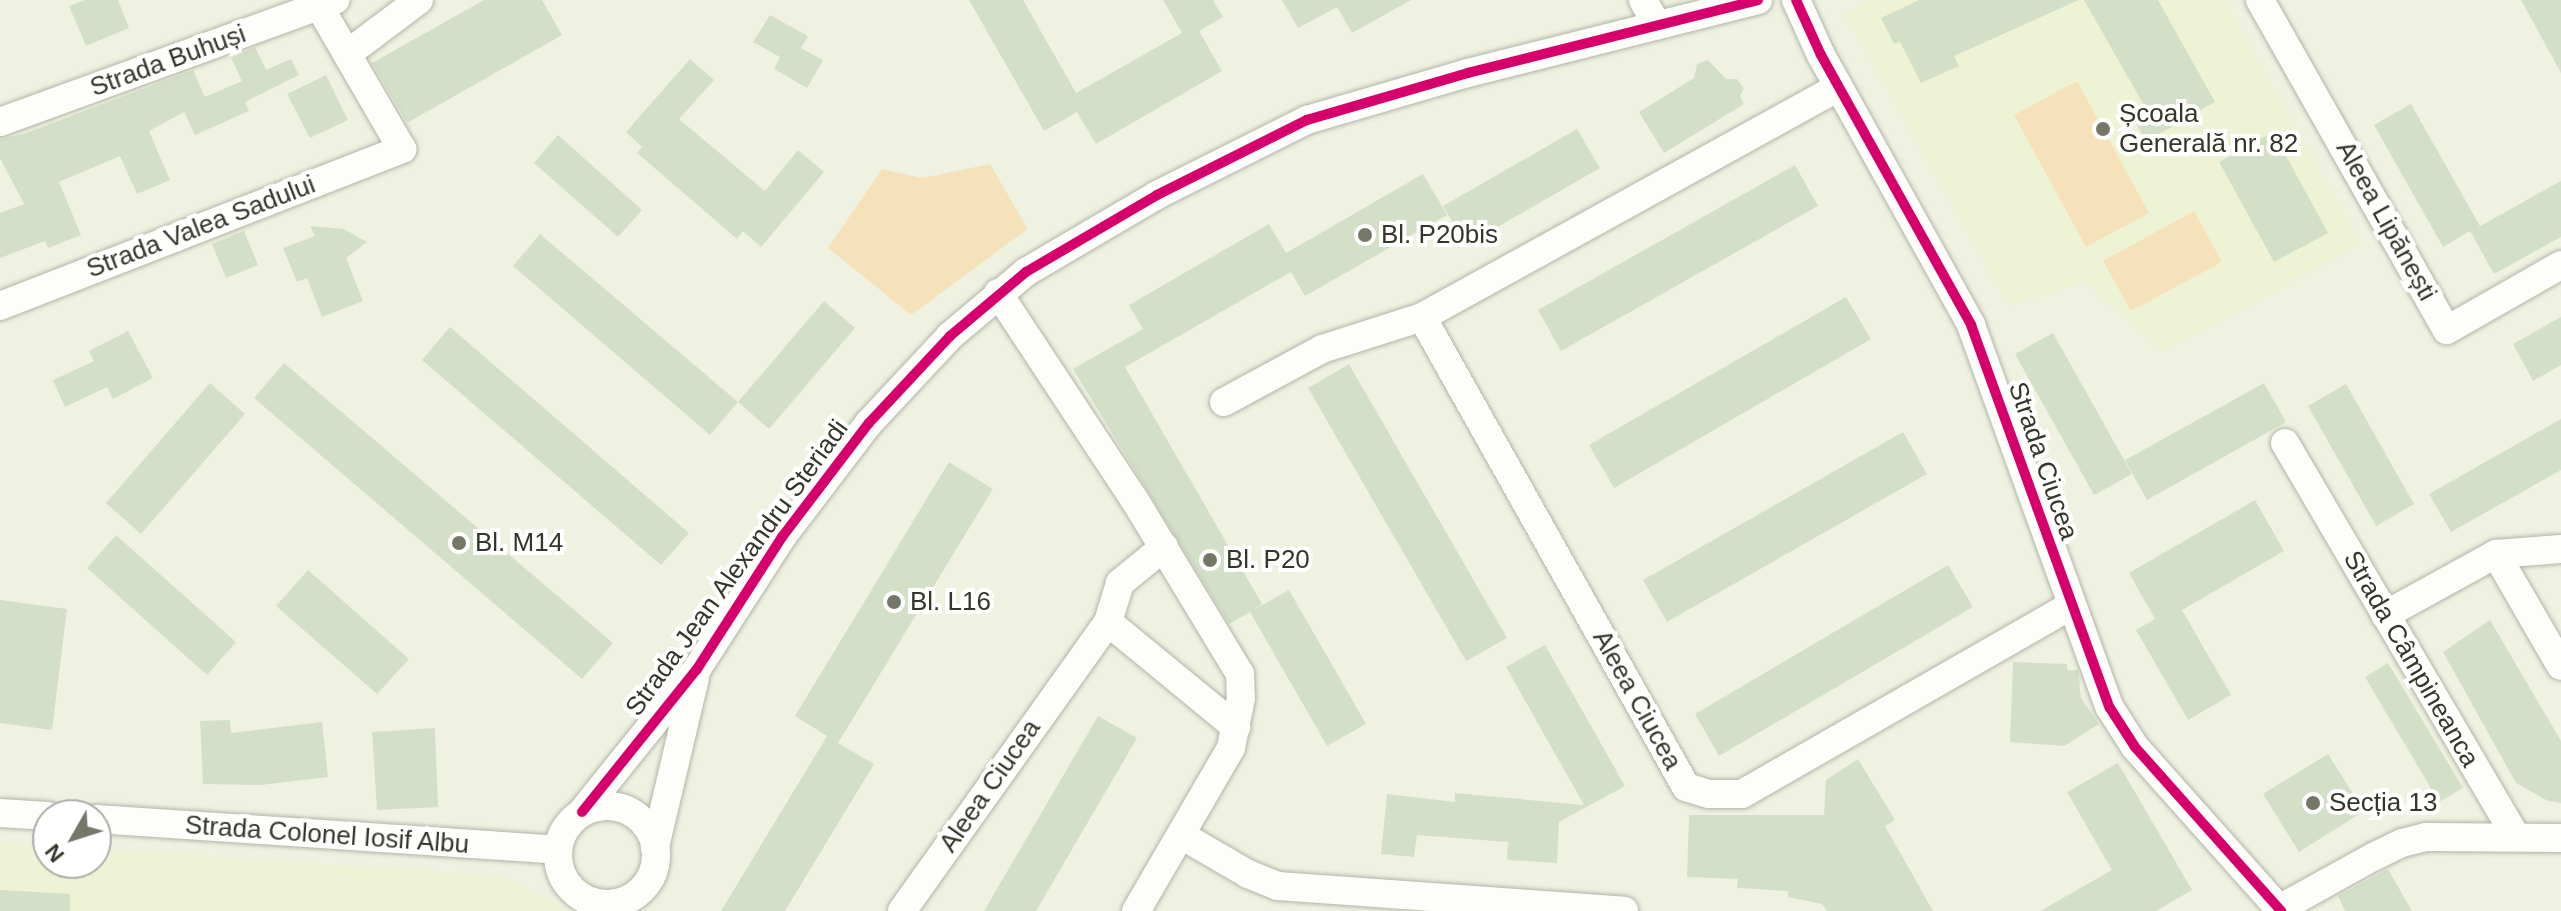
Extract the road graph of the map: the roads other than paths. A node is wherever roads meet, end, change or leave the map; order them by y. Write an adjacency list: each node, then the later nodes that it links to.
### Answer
1 (419, 0): 8 (street)
2 (1643, 0): 7 (street)
3 (1758, 0): 7 (street, Strada Jean Alexandru Steriadi)
4 (1796, 0): 9 (street, Strada Ciucea)
5 (2260, 0): 11 (street, Aleea Lipănești)
6 (327, 3): 8 (street); 10 (street, Strada Buhuși)
7 (1657, 25): 12 (street, Strada Jean Alexandru Steriadi)
8 (347, 54): 13 (street, Strada Valea Sadului)
9 (1838, 87): 14 (street); 20 (street, Strada Ciucea)
10 (0, 122)
11 (2561, 265)
12 (998, 293): 17 (street); 24 (street, Strada Jean Alexandru Steriadi)
13 (0, 306)
14 (1422, 317): 15 (street); 20 (street, Aleea Ciucea)
15 (1224, 402)
16 (2285, 443): 21 (street, Strada Câmpineanca)
17 (1164, 547): 22 (street, Aleea Ciucea); 25 (street)
18 (2561, 549): 19 (street)
19 (2496, 554): 21 (street); 23 (street)
20 (2070, 606): 37 (street, Strada Ciucea)
21 (2385, 615): 31 (street, Strada Câmpineanca)
22 (1108, 622): 25 (street); 39 (street, Aleea Ciucea)
23 (2561, 666)
24 (697, 669): 26 (street, Strada Jean Alexandru Steriadi); 33 (street, Strada Jean Alexandru Steriadi)
25 (1236, 727): 30 (street)
26 (582, 812): 33 (street); 34 (street)
27 (0, 813): 28 (street)
28 (32, 815)
29 (112, 820): 34 (street, Strada Colonel Iosif Albu)
30 (1181, 835): 40 (street); 41 (street)
31 (2515, 835): 32 (street); 37 (street)
32 (2561, 838)
33 (655, 847): 35 (street)
34 (558, 850): 36 (street)
35 (647, 882): 36 (street); 38 (street)
36 (617, 907)
37 (2280, 910)
38 (653, 911)
39 (902, 911)
40 (1136, 911)
41 (1624, 911)

